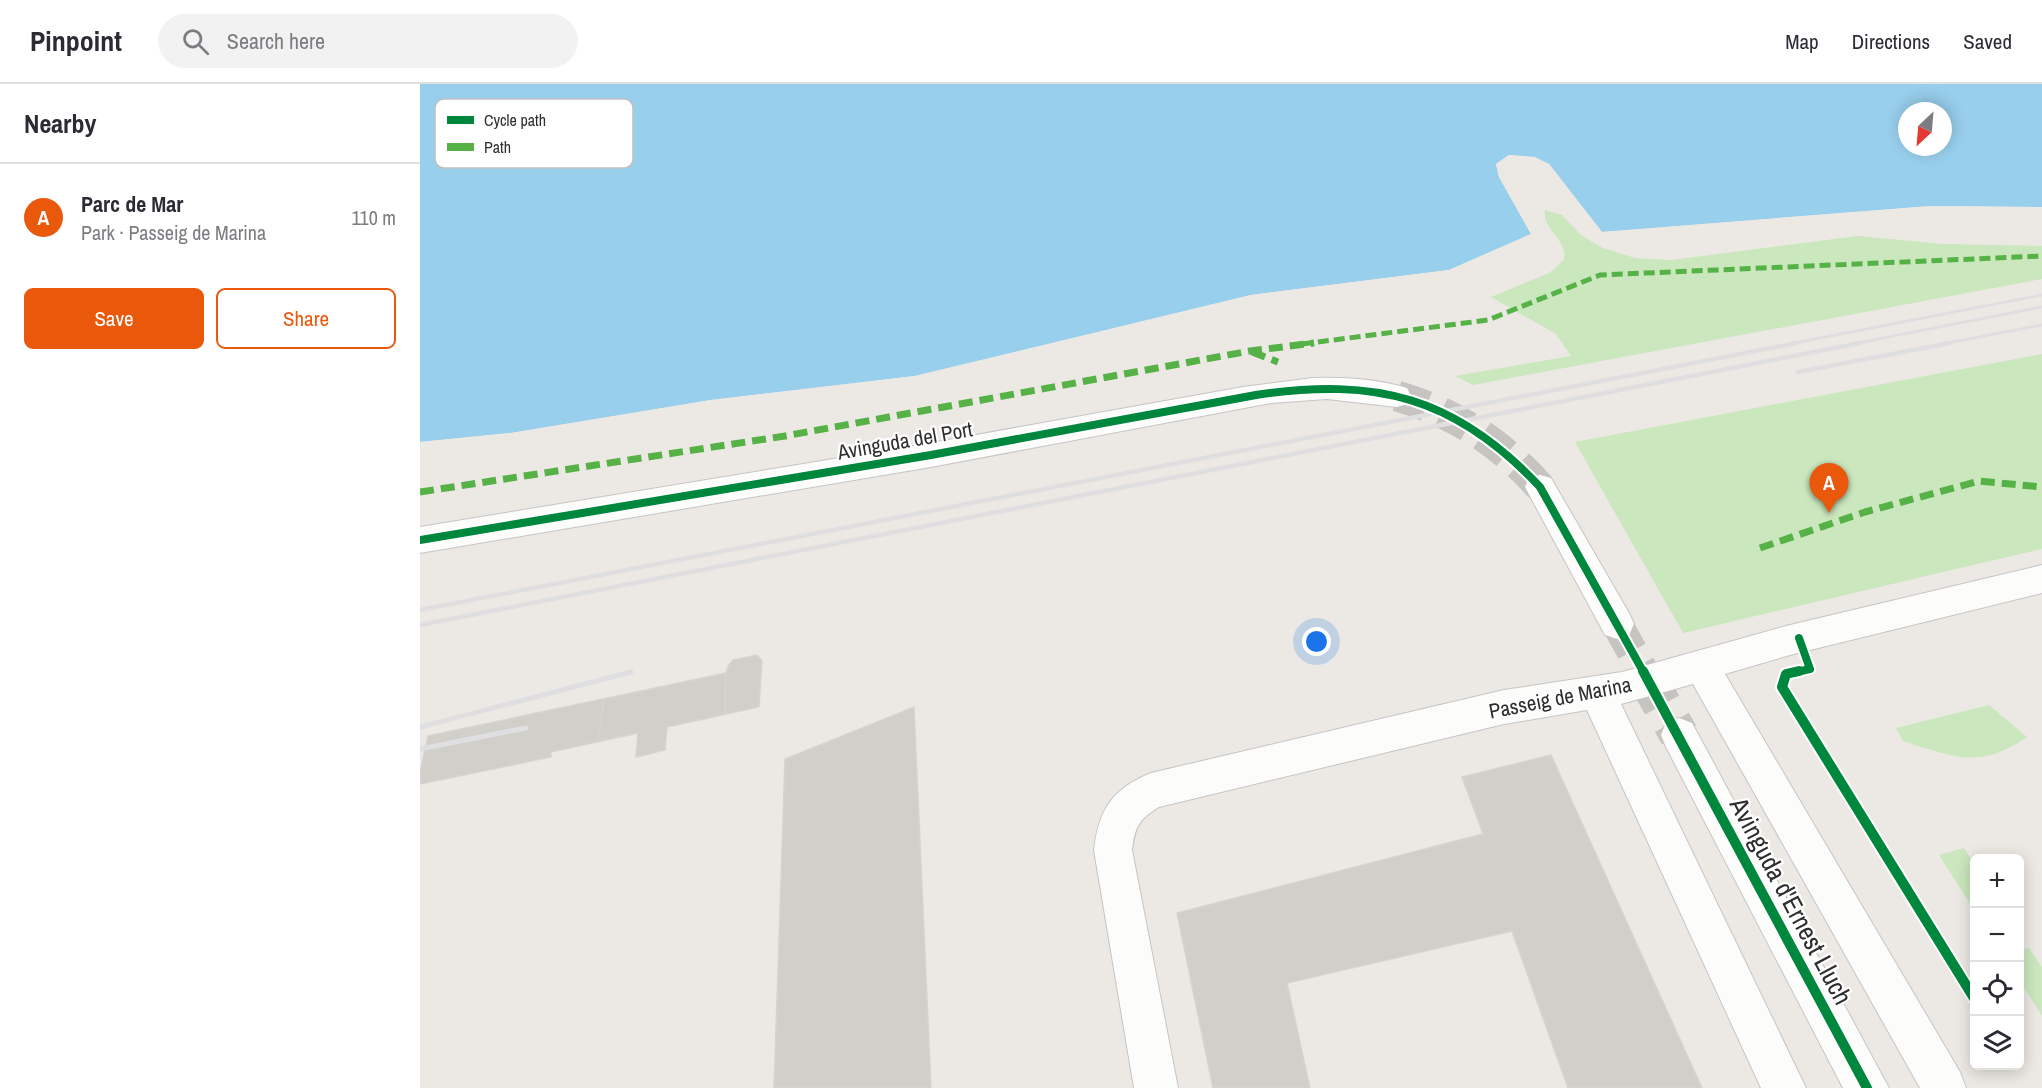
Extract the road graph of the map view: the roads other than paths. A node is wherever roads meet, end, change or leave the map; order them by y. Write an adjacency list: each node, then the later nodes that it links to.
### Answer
1 (1397, 396): 3 (street, Avinguda del Port)
2 (1540, 487): 5 (street)
3 (420, 540)
4 (2042, 579): 6 (street, Passeig de Marina)
5 (1617, 624)
6 (1702, 667): 7 (street, Passeig de Marina); 12 (street, Avinguda d'Ernest Lluch)
7 (1597, 693): 9 (street, Passeig de Marina); 10 (street)
8 (1679, 735): 11 (street, Avinguda d'Ernest Lluch)
9 (1156, 1088)
10 (1784, 1088)
11 (1867, 1088)
12 (1944, 1088)

